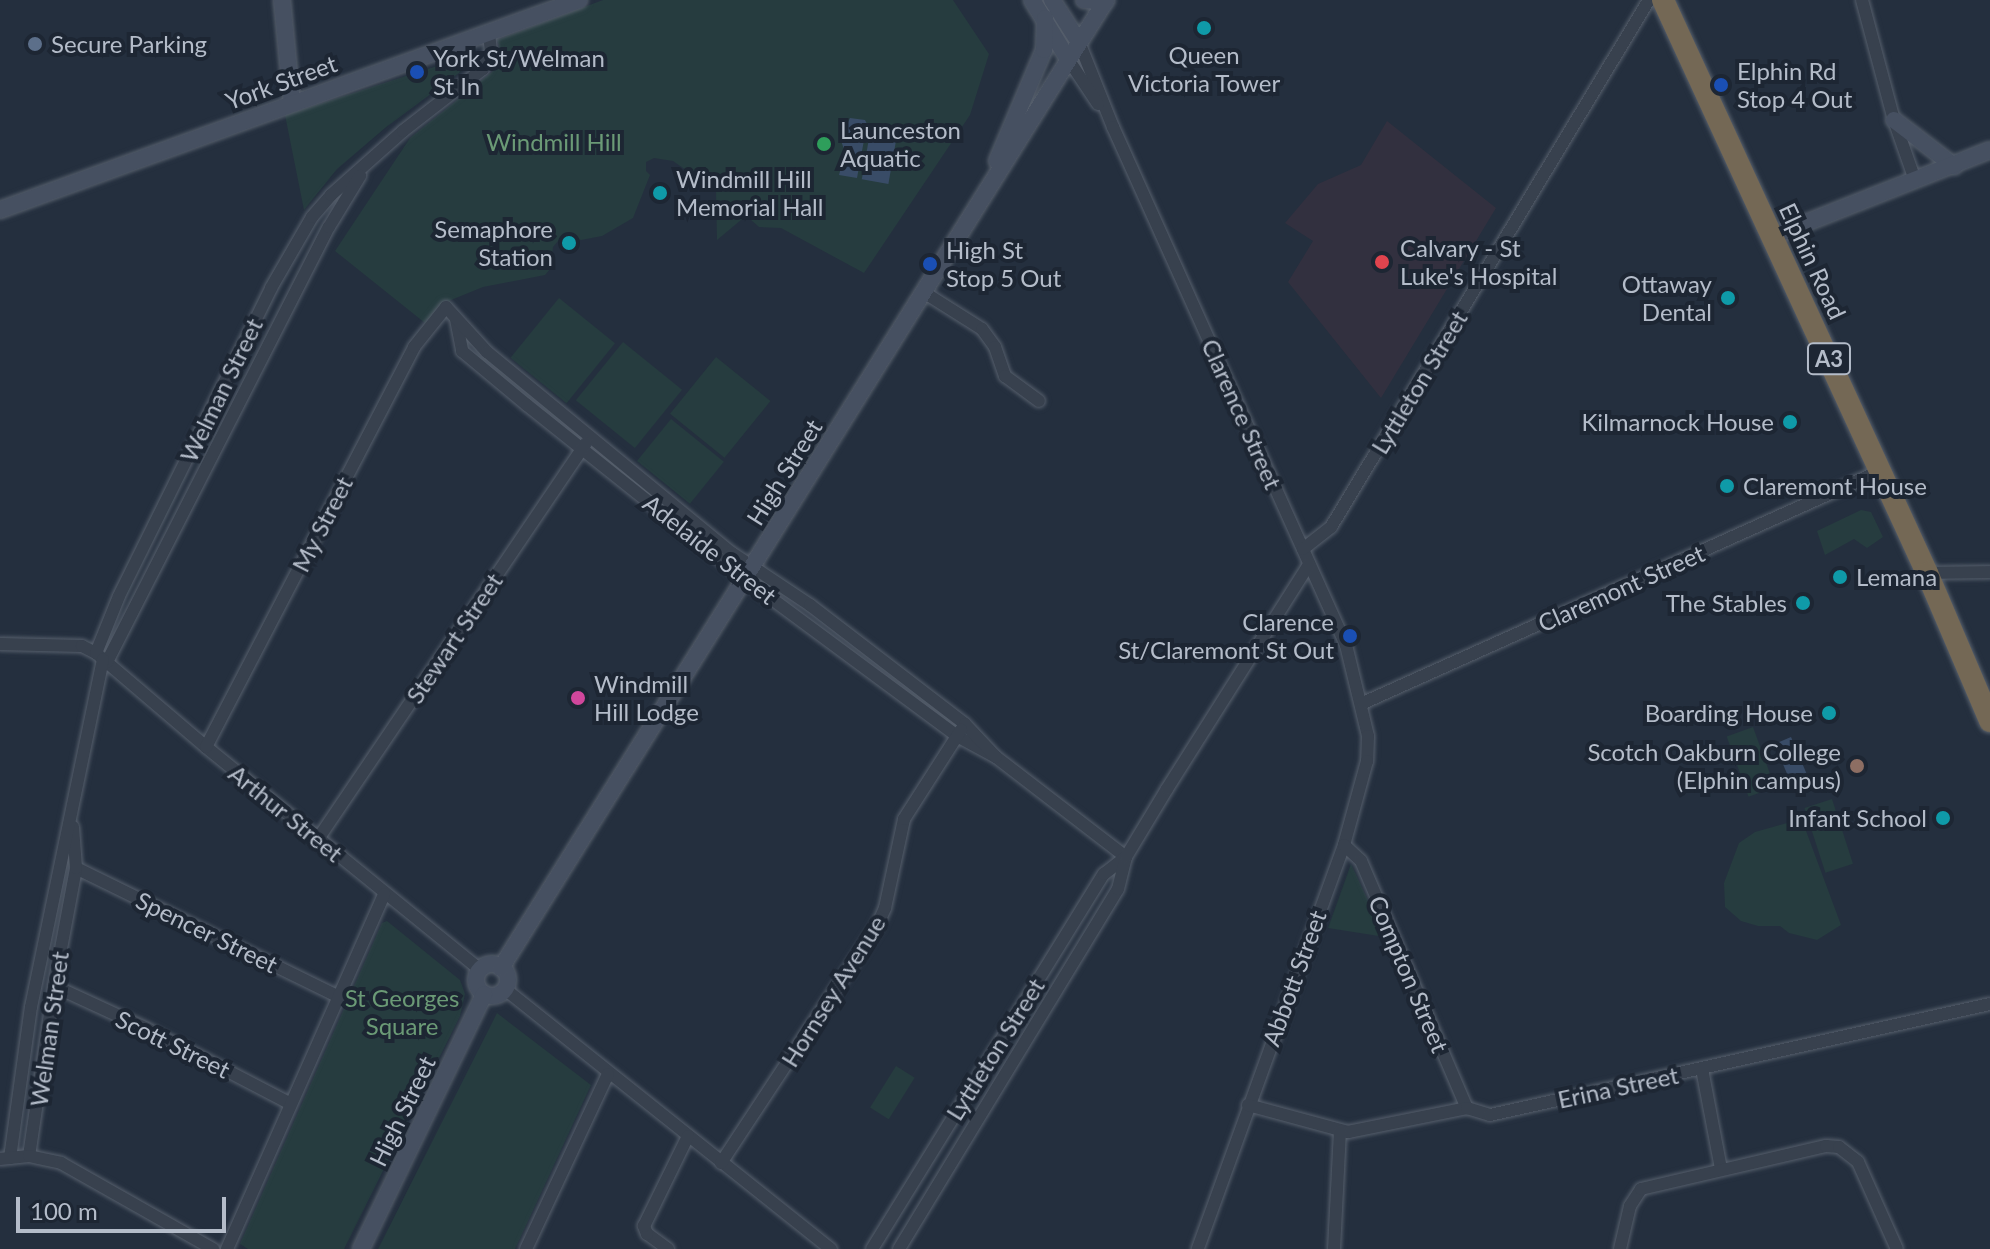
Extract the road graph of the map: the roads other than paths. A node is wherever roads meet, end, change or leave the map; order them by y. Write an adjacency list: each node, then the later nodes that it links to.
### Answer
1 (282, 0): 14 (main road)
2 (579, 0): 11 (main road, York Street)
3 (1032, 0): 10 (main road)
4 (1052, 0): 12 (main road)
5 (1084, 0): 6 (main road)
6 (1106, 0): 12 (main road, High Street)
7 (1649, 0): 38 (street, Lyttleton Street)
8 (1663, 0): 23 (highway, Elphin Road / A3)
9 (1862, 0): 15 (street)
10 (1045, 18): 13 (main road); 21 (main road)
11 (489, 33): 14 (main road, York Street); 18 (street, Welman Street)
12 (1079, 42): 13 (main road, High Street); 16 (street, Clarence Street)
13 (1068, 59): 16 (street, Clarence Street); 21 (main road, High Street)
14 (292, 103): 22 (main road, York Street)
15 (1894, 120): 19 (main road); 20 (street)
16 (1113, 127): 38 (street, Clarence Street)
17 (1990, 150): 19 (main road)
18 (381, 151): 49 (street, Welman Street); 49 (street, Welman Street)
19 (1954, 166): 20 (main road)
20 (1915, 180): 23 (main road)
21 (985, 192): 24 (main road, High Street)
22 (0, 210)
23 (1773, 236): 35 (highway, Elphin Road / A3)
24 (925, 293): 31 (street); 41 (main road, High Street)
25 (450, 311): 26 (street, Adelaide Street); 27 (street, Adelaide Street); 58 (street, My Street)
26 (487, 352): 27 (street); 28 (street, Adelaide Street)
27 (477, 365): 29 (street, Adelaide Street)
28 (505, 367): 29 (street); 30 (street, Adelaide Street)
29 (495, 380): 32 (street, Adelaide Street)
30 (537, 393): 32 (street); 33 (street, Adelaide Street)
31 (1039, 401)
32 (527, 405): 34 (street, Adelaide Street)
33 (591, 437): 34 (street, Stewart Street); 36 (street, Adelaide Street)
34 (582, 449): 37 (street, Adelaide Street); 61 (street, Stewart Street)
35 (1880, 471): 43 (highway, Elphin Road / A3); 53 (street, Claremont Street)
36 (680, 510): 37 (street); 39 (street, Adelaide Street)
37 (671, 521): 39 (street, Adelaide Street)
38 (1303, 549): 40 (street, Clarence Street)
39 (729, 559): 41 (street, Adelaide Street)
40 (1309, 564): 53 (street, Clarence Street); 63 (street, Lyttleton Street)
41 (749, 572): 44 (street, Adelaide Street); 45 (street, Adelaide Street); 66 (main road, High Street)
42 (1990, 572): 43 (street)
43 (1927, 573): 55 (highway, Elphin Road / A3)
44 (810, 605): 45 (street); 47 (street, Adelaide Street)
45 (800, 618): 48 (street, Adelaide Street)
46 (0, 644): 49 (street)
47 (860, 644): 48 (street); 50 (street, Adelaide Street)
48 (851, 656): 51 (street, Adelaide Street)
49 (102, 658): 58 (street, Arthur Street); 60 (street, Welman Street)
50 (899, 673): 51 (street); 52 (street, Adelaide Street)
51 (890, 685): 54 (street, Adelaide Street)
52 (931, 698): 54 (street); 56 (street, Adelaide Street)
53 (1363, 703): 62 (street, Abbott Street)
54 (923, 710): 57 (street, Adelaide Street)
55 (1990, 721)
56 (965, 724): 57 (street, Hornsey Avenue); 59 (street, Adelaide Street)
57 (957, 736): 59 (street, Adelaide Street); 82 (street, Hornsey Avenue)
58 (206, 747): 61 (street, Arthur Street)
59 (996, 757): 63 (street, Adelaide Street)
60 (75, 806): 64 (street, Welman Street); 81 (street, Welman Street)
61 (318, 839): 65 (street, Arthur Street)
62 (1344, 845): 76 (street, Abbott Street); 77 (street, Compton Street)
63 (1126, 857): 90 (street, Lyttleton Street); 91 (street, Lyttleton Street)
64 (76, 868): 68 (street, Welman Street); 71 (street, Spencer Street)
65 (384, 894): 67 (street, Arthur Street); 71 (street)
66 (501, 968): 67 (main road); 69 (main road)
67 (480, 970): 70 (main road)
68 (54, 986): 75 (street, Scott Street); 80 (street, Welman Street)
69 (505, 989): 70 (main road); 74 (street)
70 (484, 994): 86 (main road, High Street)
71 (337, 996): 75 (street)
72 (1990, 1004): 73 (street, Erina Street)
73 (1702, 1069): 77 (street, Erina Street); 83 (street)
74 (608, 1074): 79 (street); 87 (street)
75 (291, 1104): 85 (street)
76 (1248, 1105): 78 (street, Erina Street); 92 (street, Abbott Street)
77 (1467, 1108): 78 (street, Erina Street)
78 (1340, 1131): 93 (street)
79 (688, 1136): 82 (street); 88 (street)
80 (29, 1156): 81 (street); 84 (street)
81 (5, 1159)
82 (721, 1163): 89 (street)
83 (1721, 1169): 94 (street); 95 (street)
84 (213, 1249)
85 (227, 1249)
86 (361, 1249)
87 (526, 1249)
88 (668, 1249)
89 (831, 1249)
90 (872, 1249)
91 (899, 1249)
92 (1198, 1249)
93 (1334, 1249)
94 (1620, 1249)
95 (1897, 1249)

